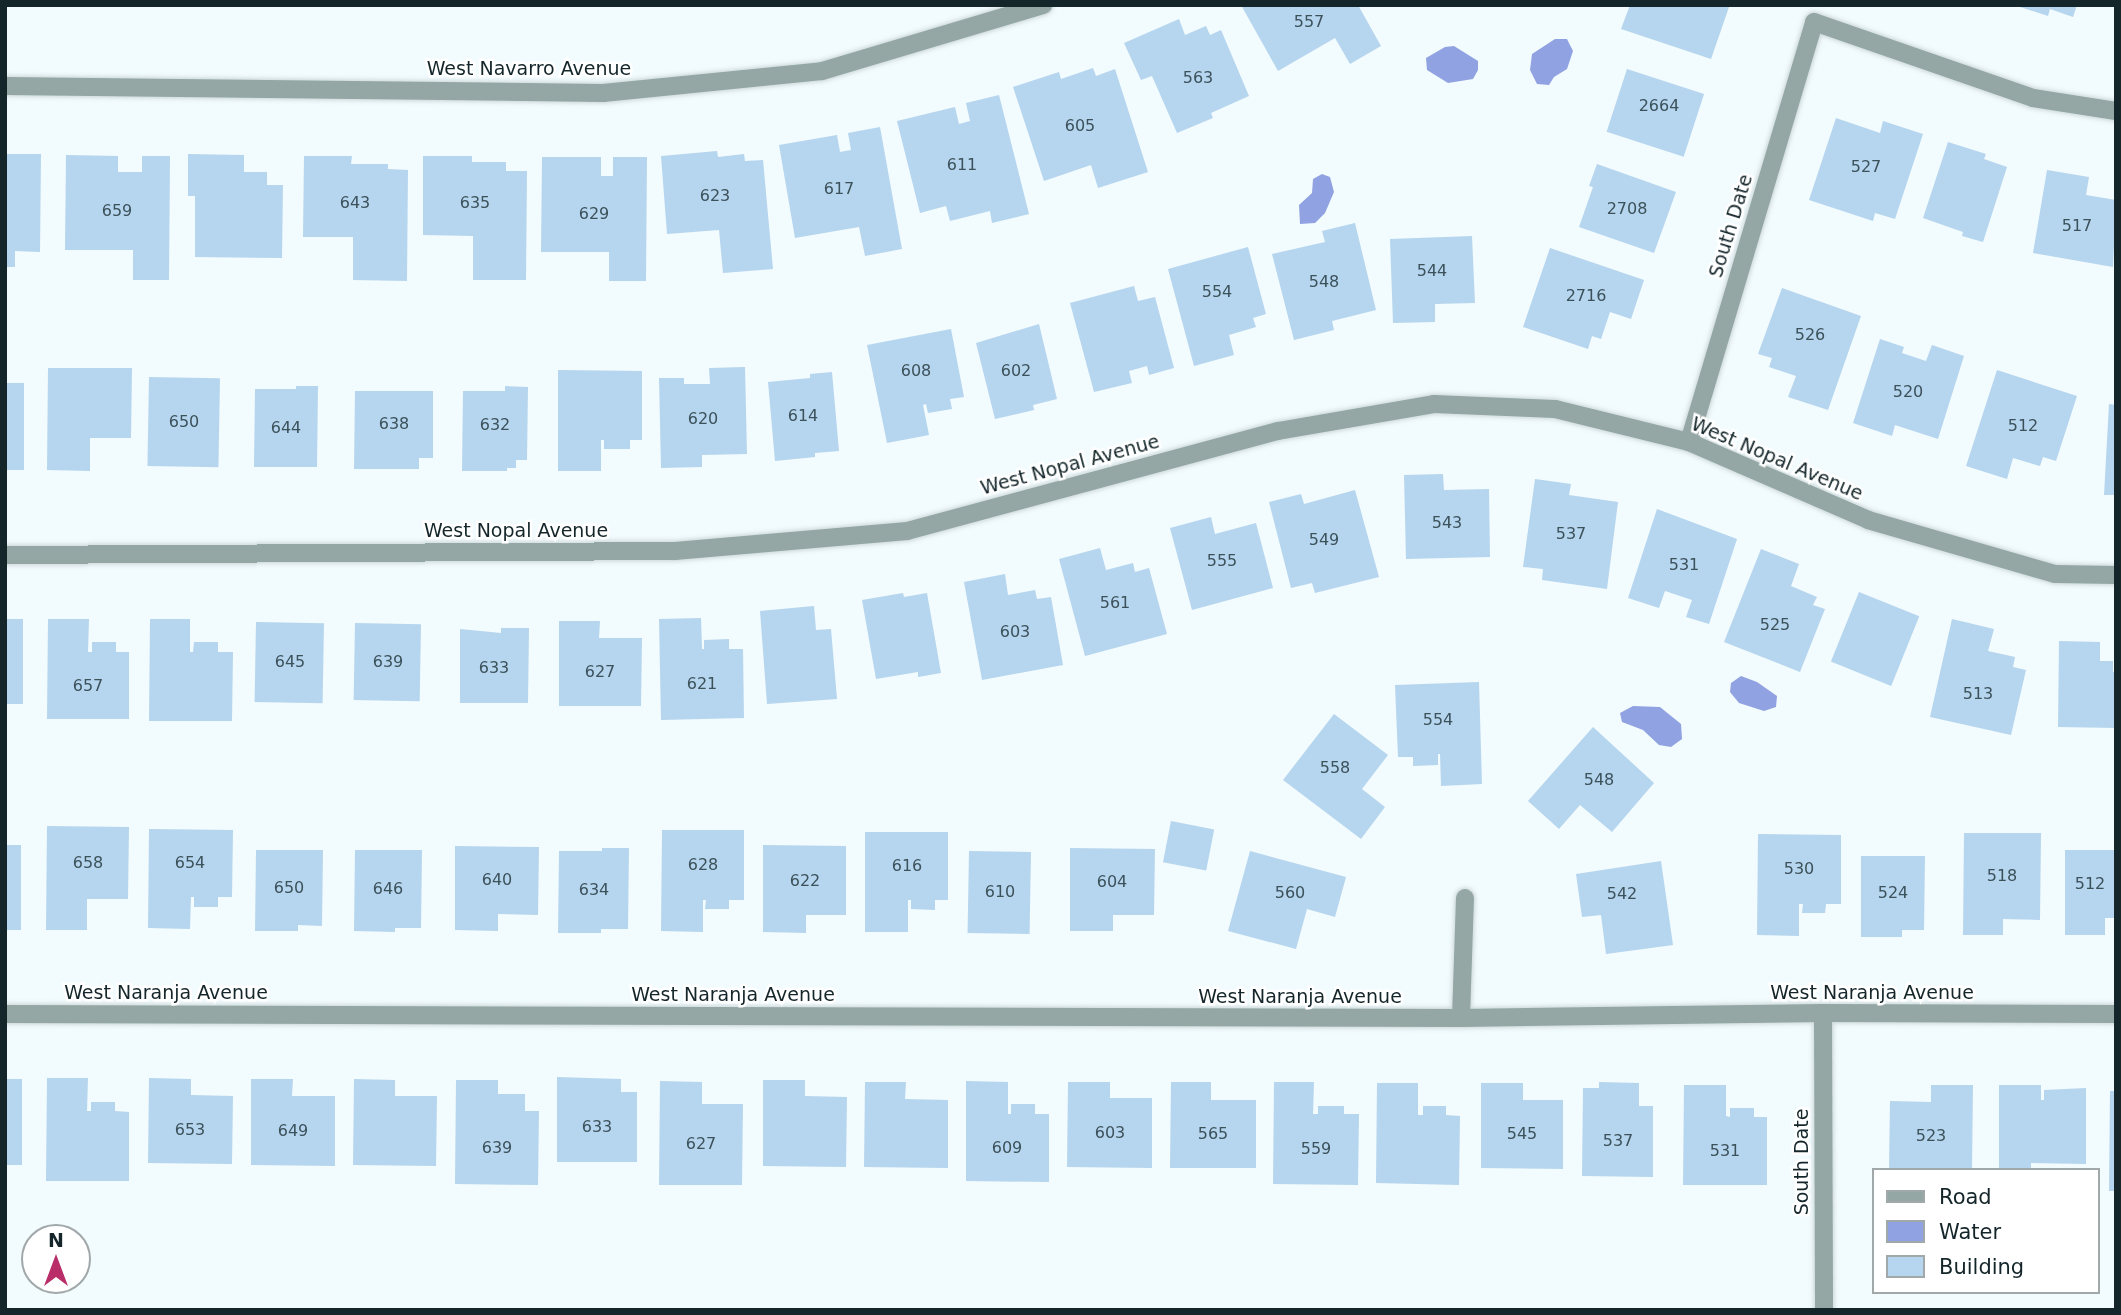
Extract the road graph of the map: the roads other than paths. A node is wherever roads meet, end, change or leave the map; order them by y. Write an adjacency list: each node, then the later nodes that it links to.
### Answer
1 (1043, 5): 2 (street, West Navarro Avenue)
2 (5, 86)
3 (2116, 111): 4 (street, South Date)
4 (1689, 442): 5 (street, West Nopal Avenue); 6 (street, West Nopal Avenue)
5 (5, 555)
6 (2116, 575)
7 (1465, 898): 11 (street)
8 (1823, 1013): 10 (street, West Naranja Avenue); 11 (street, West Naranja Avenue); 12 (street, South Date)
9 (5, 1014): 11 (street, West Naranja Avenue)
10 (2116, 1014)
11 (1461, 1018)
12 (1824, 1310)

